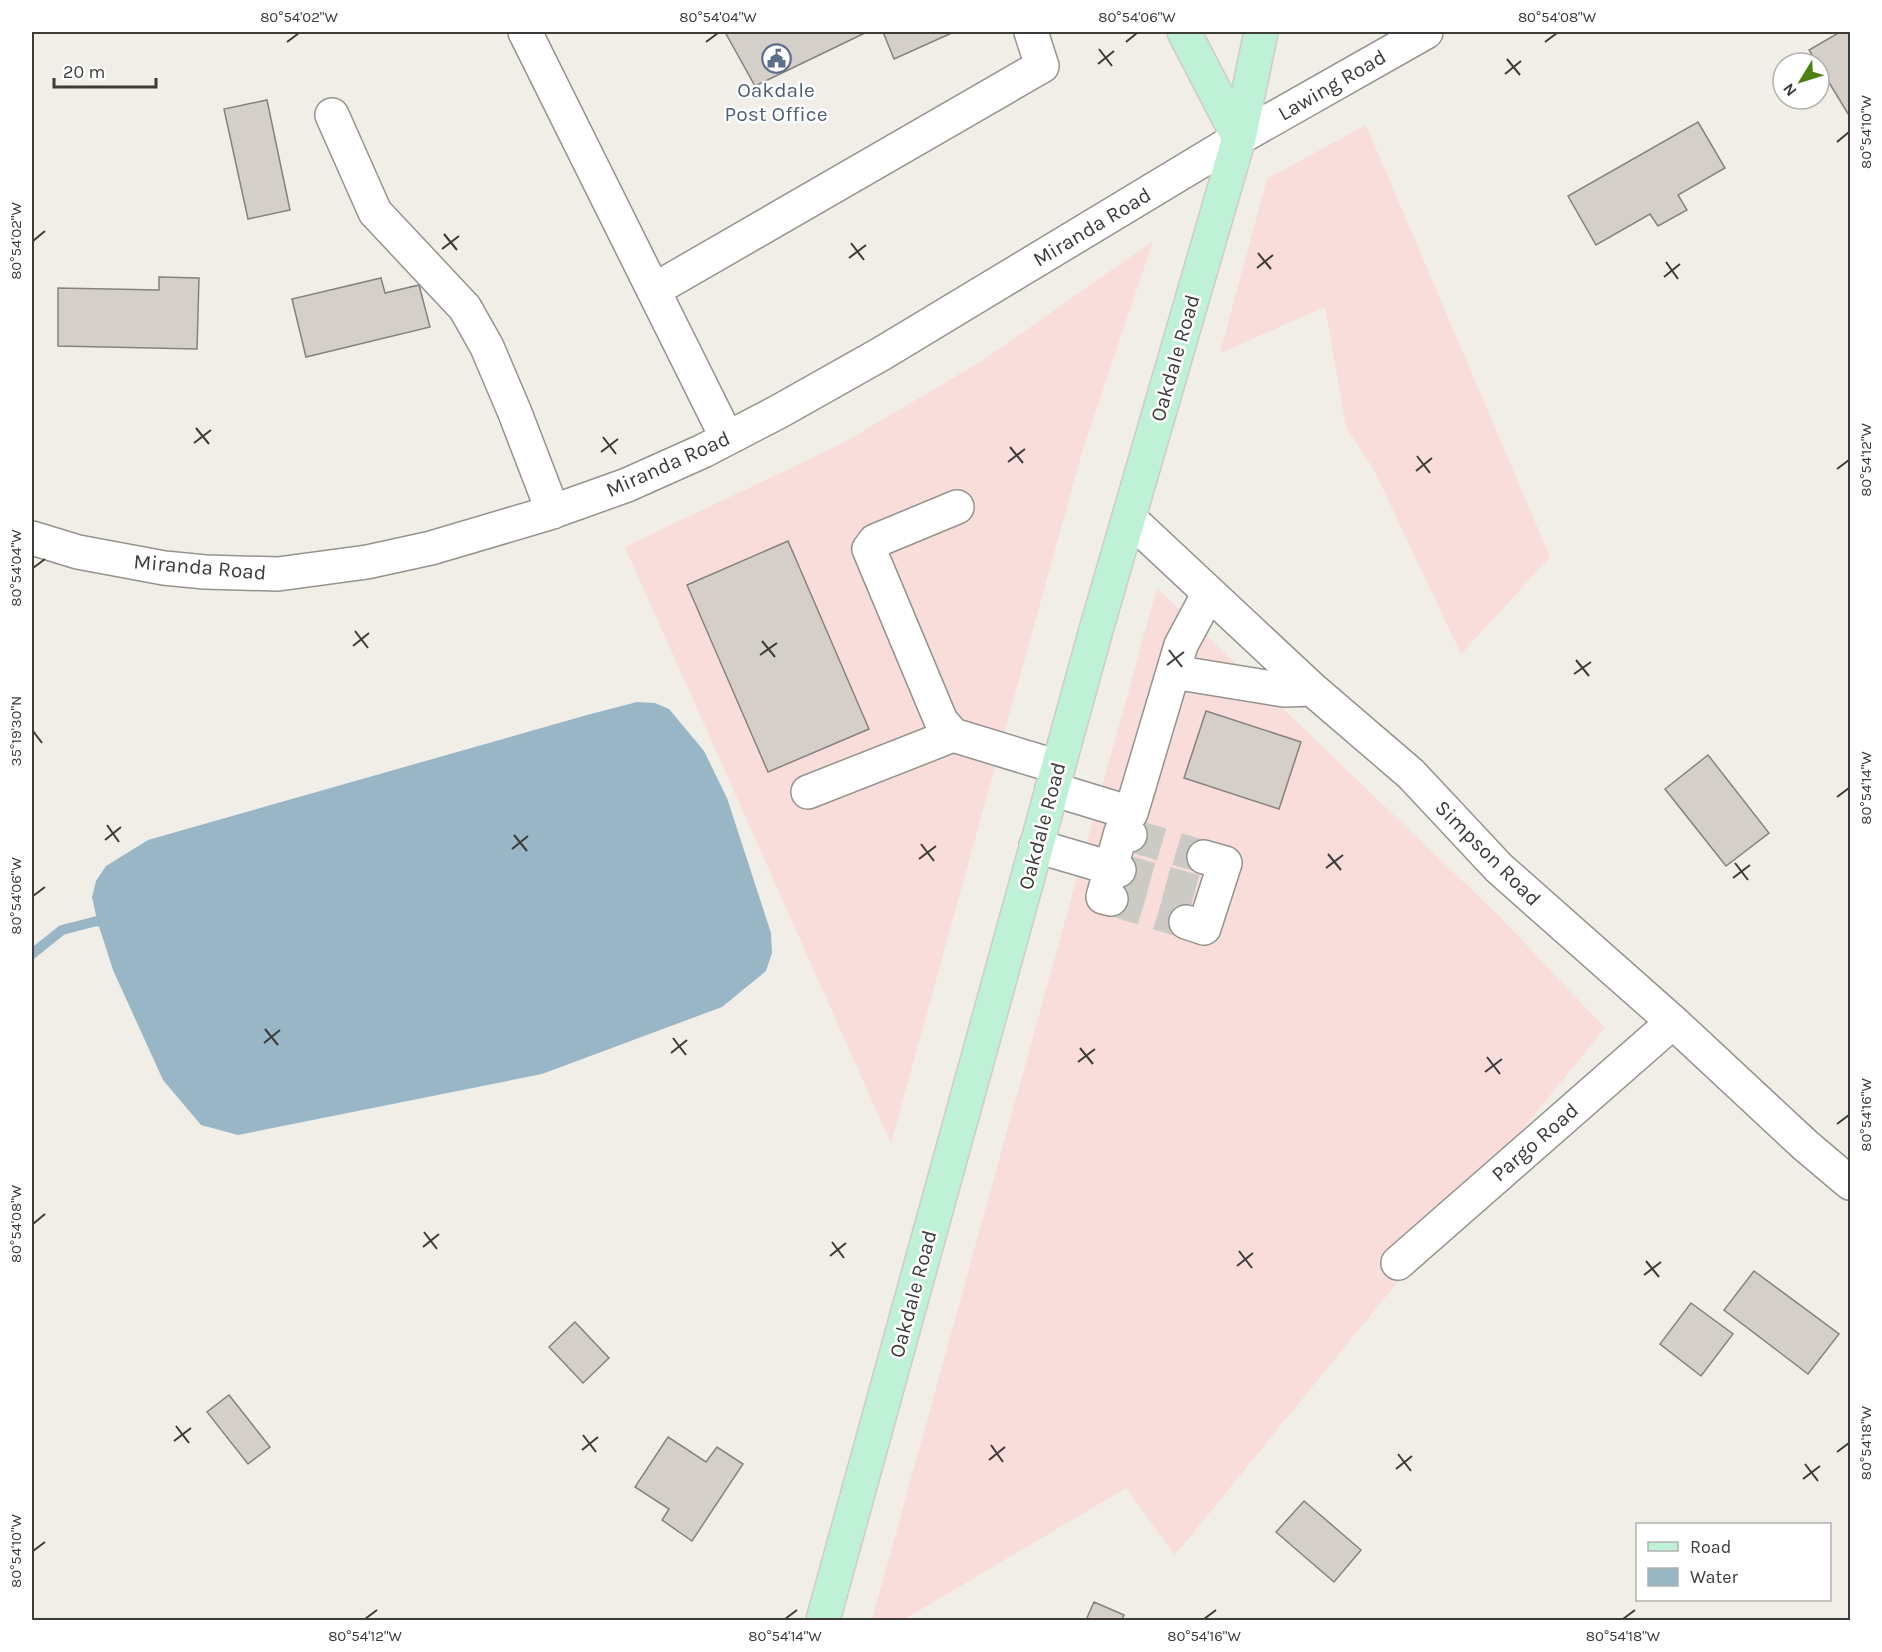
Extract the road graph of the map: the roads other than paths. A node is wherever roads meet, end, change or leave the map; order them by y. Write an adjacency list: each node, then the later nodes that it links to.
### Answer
1 (525, 32): 8 (street)
2 (1031, 32): 8 (street)
3 (1184, 32): 7 (main road)
4 (1261, 32): 7 (main road, Oakdale Road)
5 (1426, 32): 7 (street, Lawing Road)
6 (332, 115): 11 (street)
7 (1239, 138): 9 (street, Miranda Road); 12 (main road, Oakdale Road)
8 (654, 290): 9 (street)
9 (727, 438): 11 (street, Miranda Road)
10 (957, 507): 17 (street)
11 (553, 512): 13 (street, Miranda Road)
12 (1128, 518): 14 (street, Simpson Road); 18 (main road, Oakdale Road)
13 (32, 537)
14 (1209, 593): 15 (street); 16 (street, Simpson Road)
15 (1173, 672): 16 (street); 20 (street)
16 (1312, 689): 24 (street, Simpson Road)
17 (953, 735): 18 (street); 19 (street)
18 (1055, 778): 20 (street); 21 (main road, Oakdale Road)
19 (808, 792)
20 (1128, 827): 21 (street)
21 (1036, 846): 27 (main road, Oakdale Road)
22 (1204, 857): 23 (street)
23 (1186, 922)
24 (1673, 1022): 25 (street, Simpson Road); 26 (street, Pargo Road)
25 (1851, 1183)
26 (1398, 1263)
27 (823, 1620)

